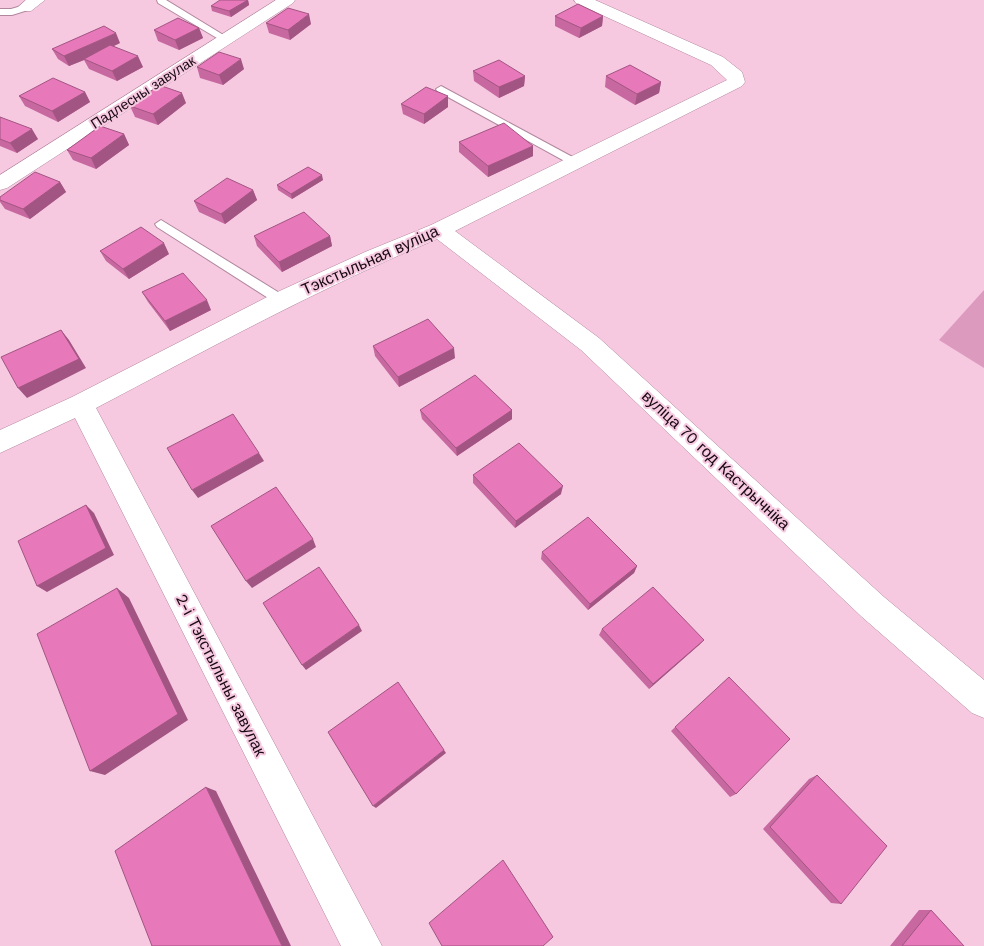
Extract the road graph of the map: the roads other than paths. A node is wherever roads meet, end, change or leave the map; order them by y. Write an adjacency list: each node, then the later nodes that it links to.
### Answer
1 (287, 0): 6 (street, Падлесны завулак)
2 (582, 0): 8 (street, Тэкстыльная вуліца)
3 (161, 1): 6 (lane)
4 (31, 4): 5 (lane)
5 (0, 12)
6 (226, 39): 9 (street, Падлесны завулак)
7 (442, 89): 8 (lane)
8 (574, 162): 11 (street, Тэкстыльная вуліца)
9 (0, 184)
10 (160, 224): 12 (lane)
11 (439, 230): 12 (street, Тэкстыльная вуліца); 15 (street, вуліца 70 год Кастрычніка)
12 (281, 300): 13 (street, Тэкстыльная вуліца)
13 (81, 404): 14 (street, Тэкстыльная вуліца); 16 (street, 2-і Тэкстыльны завулак)
14 (0, 442)
15 (984, 701)
16 (362, 946)

